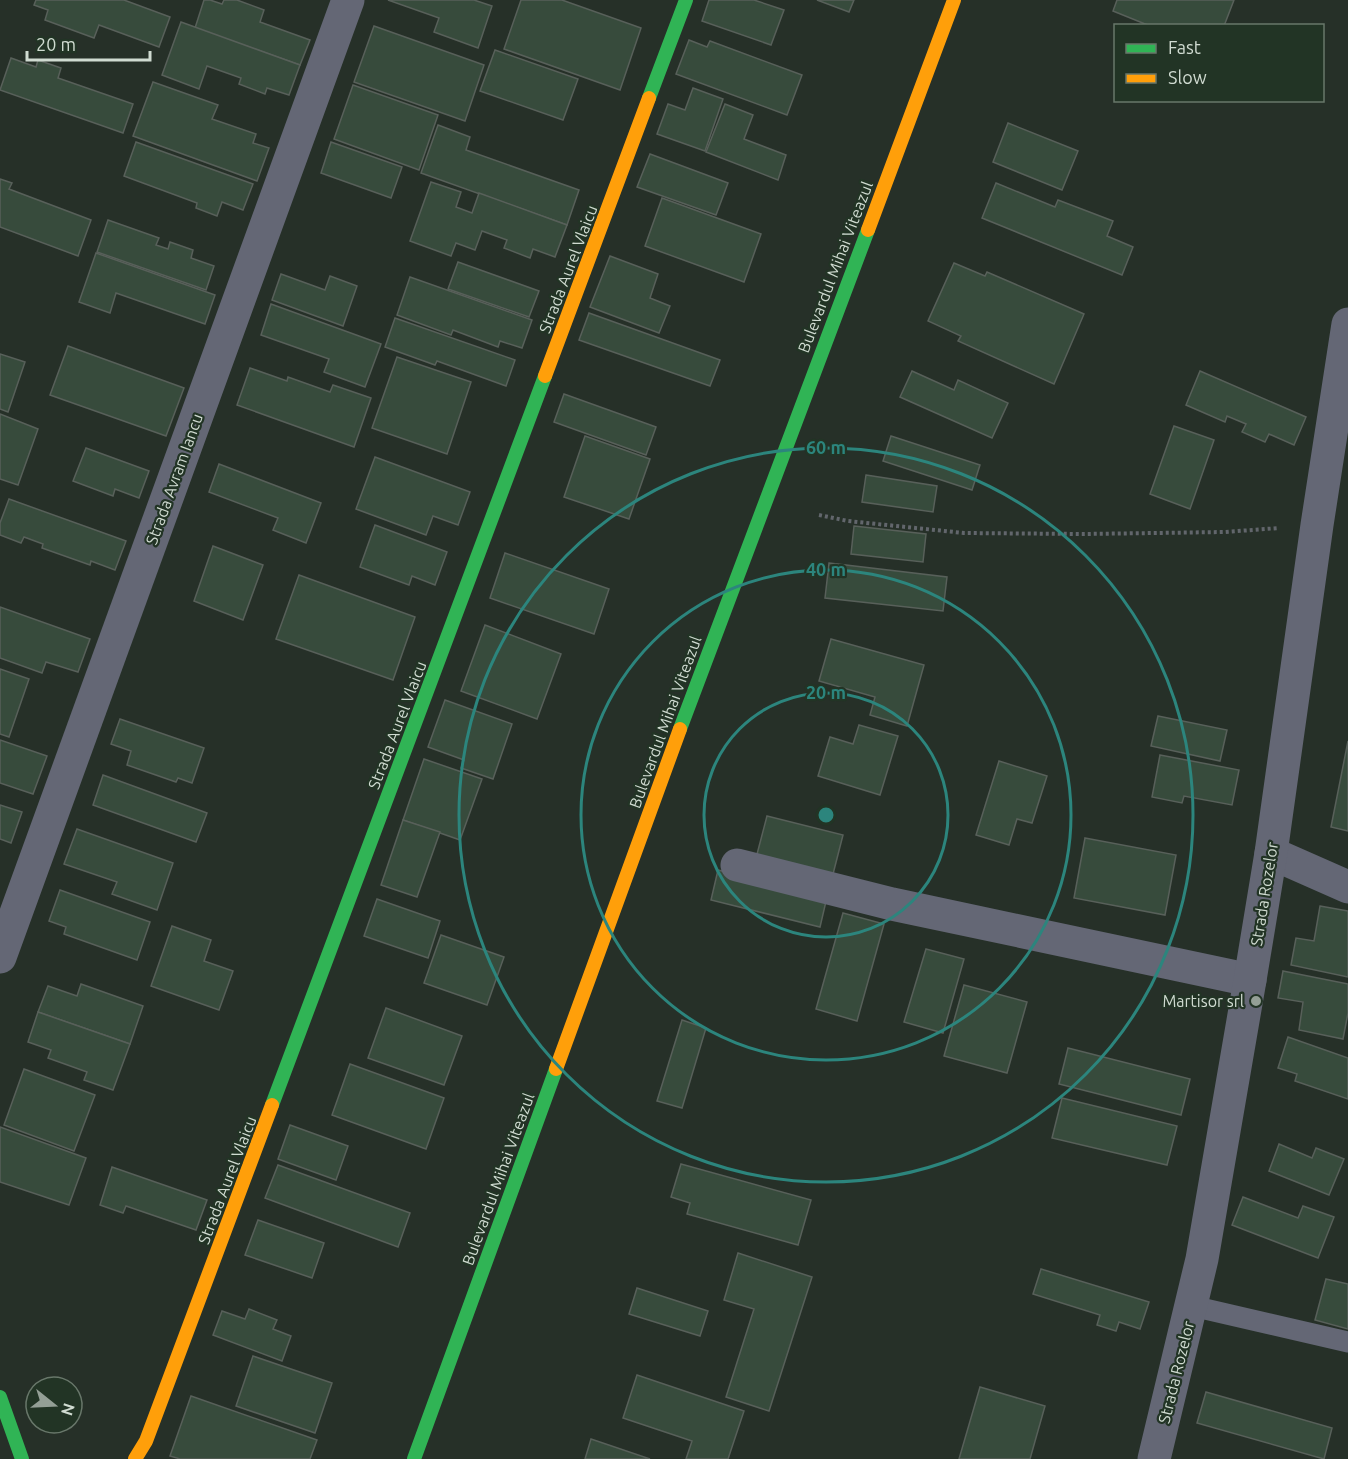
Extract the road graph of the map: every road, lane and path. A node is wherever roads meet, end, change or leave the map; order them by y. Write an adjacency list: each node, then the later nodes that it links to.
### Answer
1 (348, 0): 10 (street, Strada Avram Iancu)
2 (686, 0): 16 (main road, Strada Aurel Vlaicu)
3 (954, 0): 17 (main road, Bulevardul Mihai Viteazul)
4 (1348, 324): 6 (street, Strada Rozelor)
5 (819, 515): 6 (path)
6 (1317, 525): 7 (street, Strada Rozelor)
7 (1271, 854): 9 (street); 11 (street, Strada Rozelor)
8 (736, 865): 11 (street)
9 (1348, 886)
10 (0, 957)
11 (1250, 980): 12 (street, Strada Rozelor)
12 (1192, 1306): 13 (lane); 18 (street, Strada Rozelor)
13 (1348, 1342)
14 (0, 1397): 15 (main road)
15 (22, 1459)
16 (135, 1459)
17 (414, 1459)
18 (1154, 1459)

